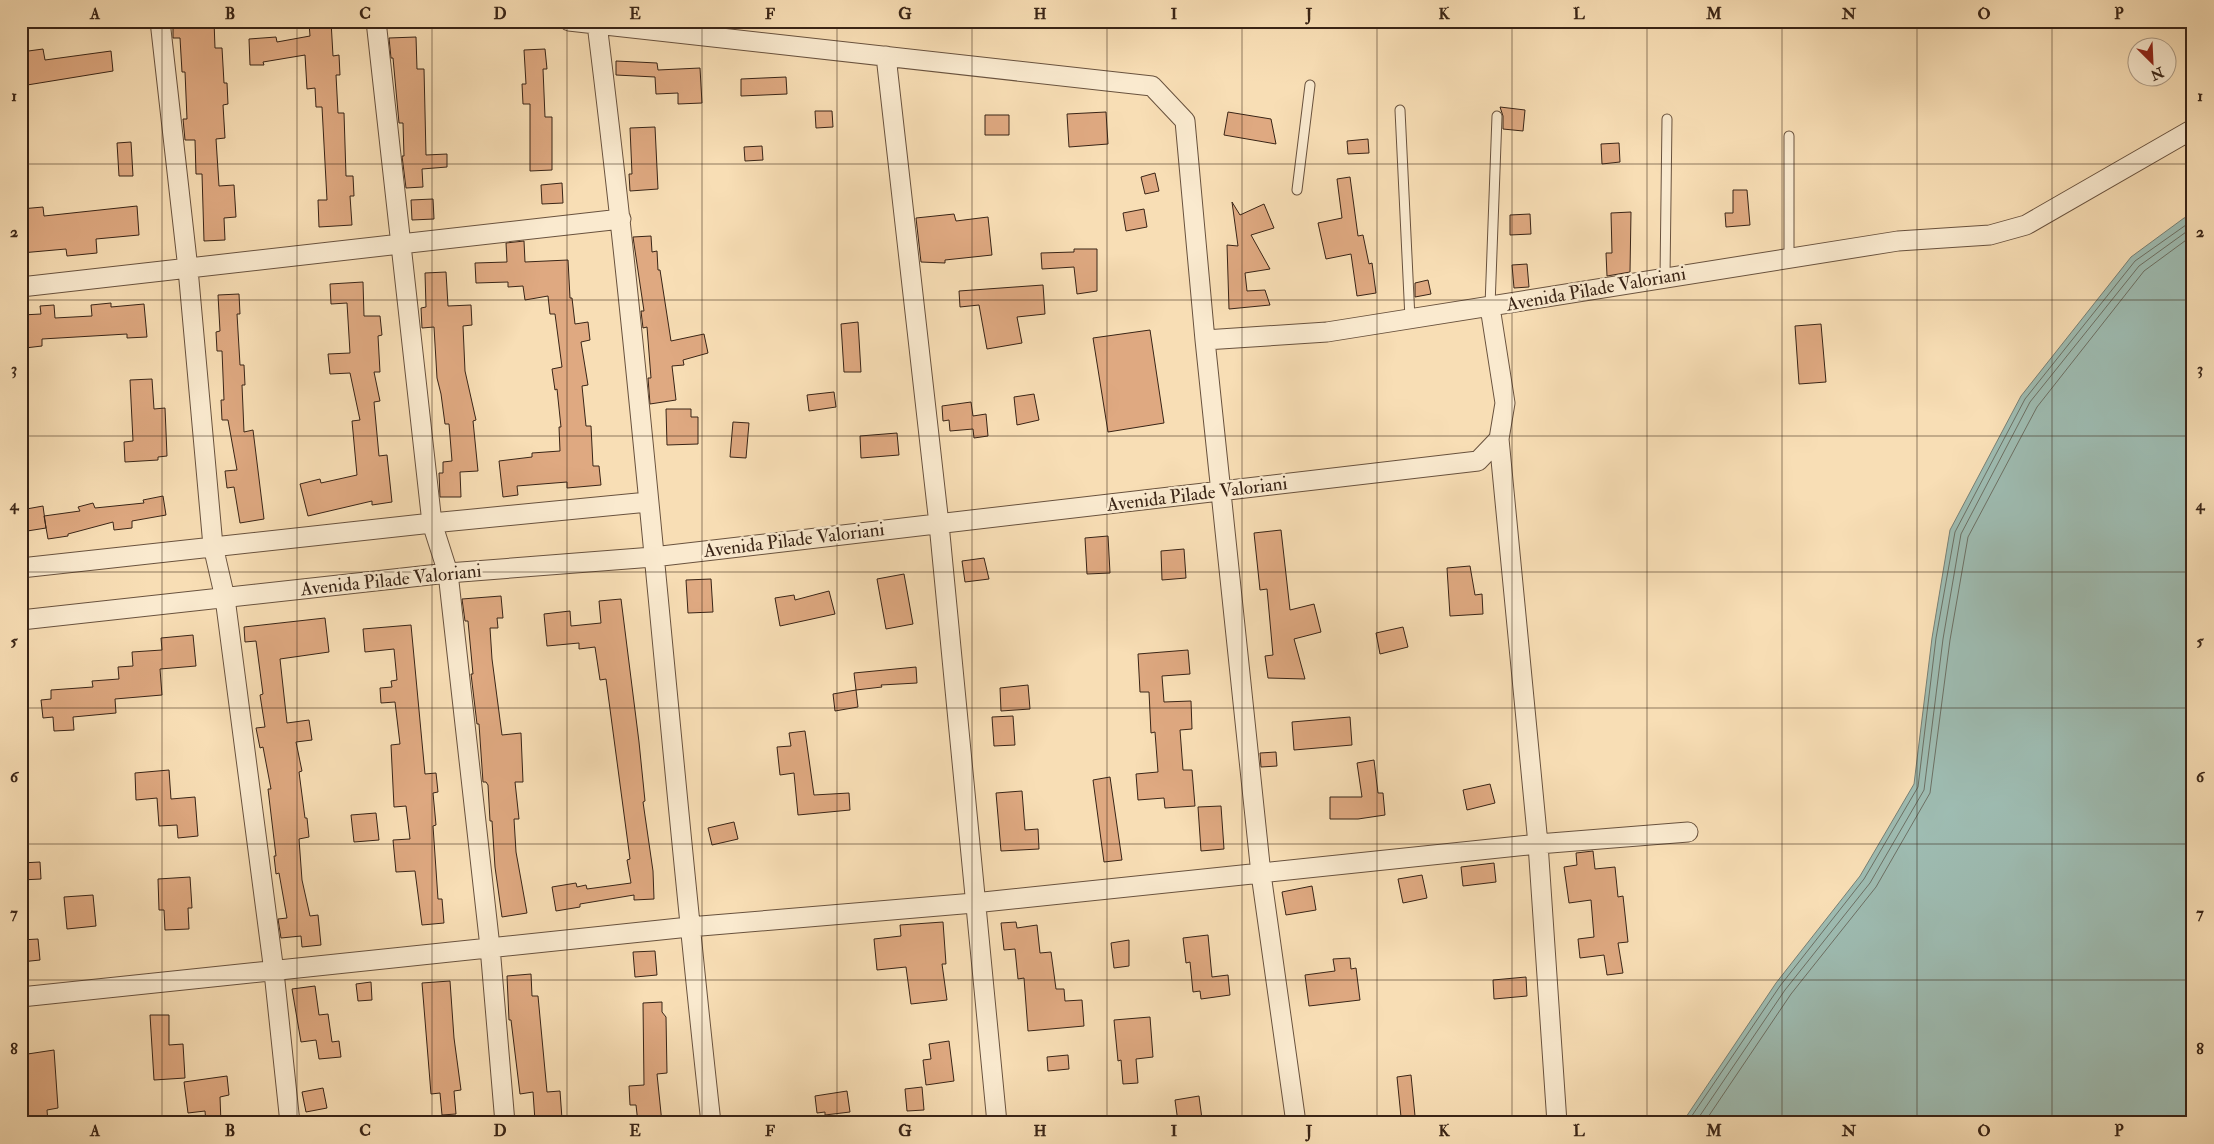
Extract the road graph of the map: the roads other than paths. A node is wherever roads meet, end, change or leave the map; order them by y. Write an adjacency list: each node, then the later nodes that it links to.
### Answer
1 (160, 21): 16 (street)
2 (376, 21): 14 (street)
3 (569, 21): 4 (street)
4 (597, 24): 5 (street); 13 (street)
5 (886, 56): 21 (street); 26 (street)
6 (1310, 85): 12 (lane)
7 (1400, 110): 20 (lane)
8 (1497, 116): 19 (lane)
9 (1667, 119): 17 (lane)
10 (2193, 129): 15 (street, Avenida Pilade Valoriani)
11 (1789, 136): 15 (lane)
12 (1298, 190)
13 (621, 219): 14 (street); 24 (street)
14 (401, 245): 16 (street); 25 (street)
15 (1789, 258): 17 (street, Avenida Pilade Valoriani)
16 (188, 269): 18 (street); 27 (street)
17 (1665, 277): 19 (street, Avenida Pilade Valoriani)
18 (21, 287)
19 (1490, 307): 20 (street); 22 (street, Avenida Pilade Valoriani)
20 (1410, 319): 21 (street)
21 (1205, 340): 23 (street)
22 (1499, 439): 23 (street, Avenida Pilade Valoriani); 34 (street)
23 (1222, 490): 26 (street, Avenida Pilade Valoriani); 35 (street)
24 (648, 502): 25 (street); 28 (street)
25 (432, 523): 27 (street); 30 (street)
26 (939, 524): 28 (street, Avenida Pilade Valoriani); 36 (street)
27 (213, 546): 29 (street); 31 (street)
28 (653, 556): 30 (street, Avenida Pilade Valoriani); 37 (street)
29 (21, 568)
30 (448, 573): 31 (street, Avenida Pilade Valoriani); 38 (street)
31 (225, 598): 32 (street, Avenida Pilade Valoriani); 39 (street)
32 (21, 620)
33 (1688, 832): 34 (street)
34 (1538, 844): 35 (street); 46 (street)
35 (1261, 874): 36 (street); 45 (street)
36 (974, 903): 37 (street); 44 (street)
37 (690, 927): 38 (street); 43 (street)
38 (490, 947): 39 (street); 42 (street)
39 (274, 972): 40 (street); 41 (street)
40 (21, 997)
41 (290, 1123)
42 (505, 1123)
43 (712, 1123)
44 (997, 1123)
45 (1296, 1123)
46 (1557, 1123)

